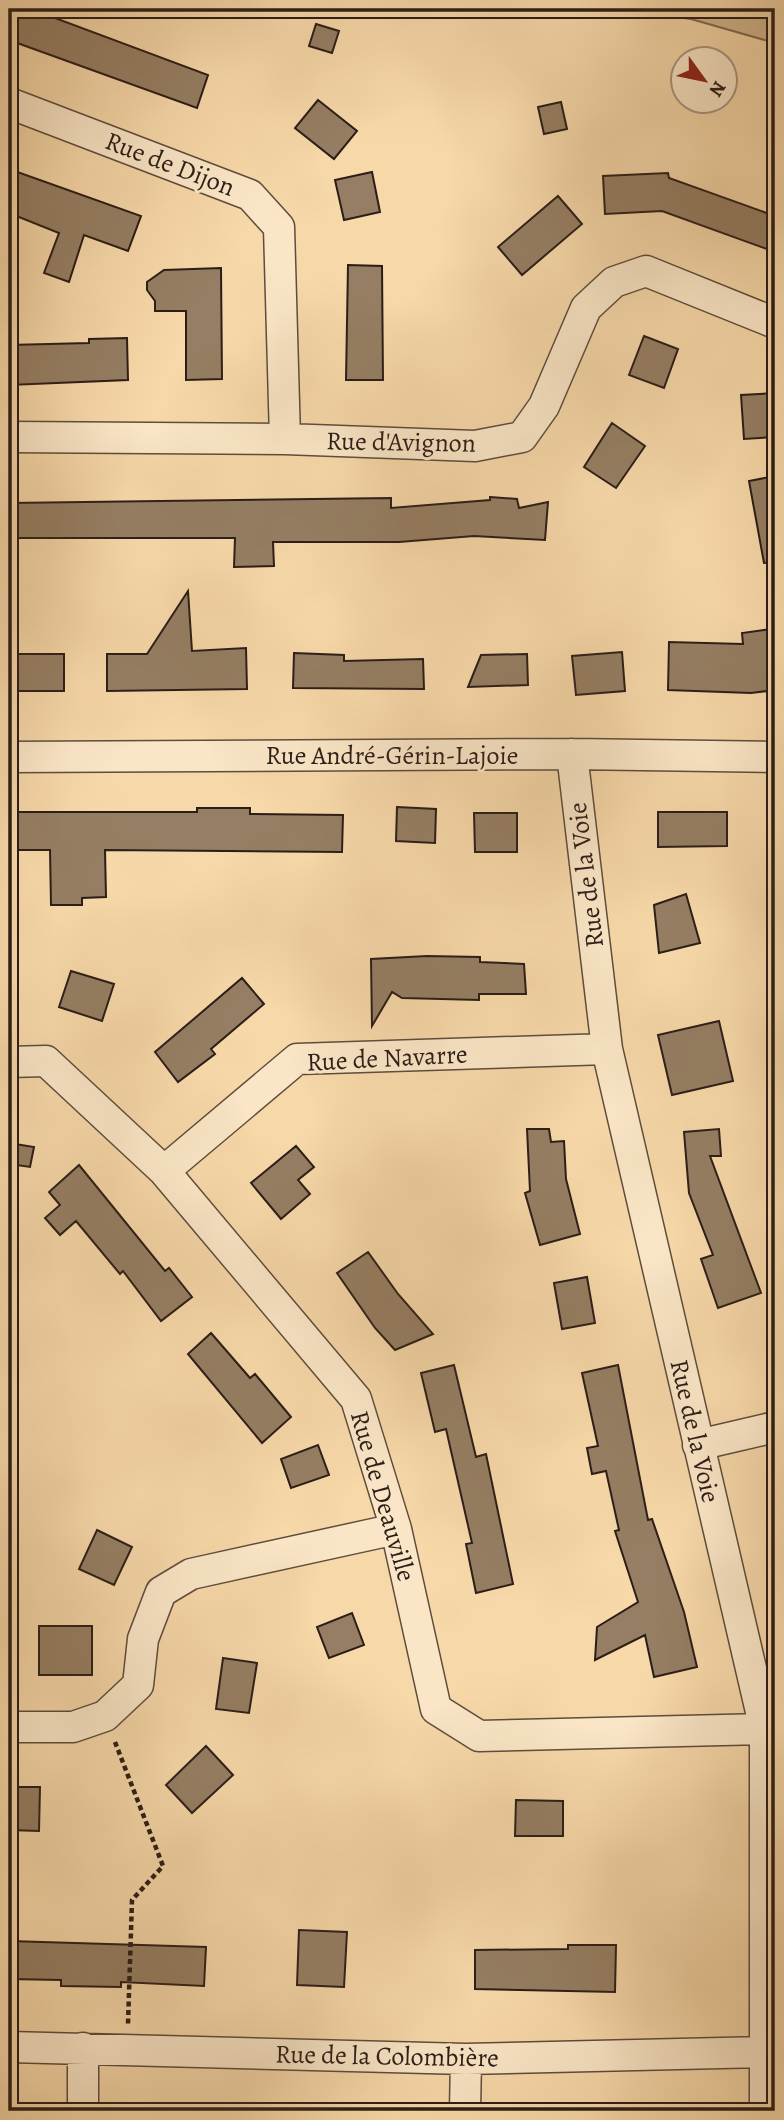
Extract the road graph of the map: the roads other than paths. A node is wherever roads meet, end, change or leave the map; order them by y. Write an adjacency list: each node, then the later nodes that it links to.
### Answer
1 (9, 103): 4 (street, Rue de Dijon)
2 (775, 323): 4 (street, Rue d'Avignon)
3 (9, 437): 4 (street, Rue d'Avignon)
4 (285, 439)
5 (572, 754): 6 (street, Rue André-Gérin-Lajoie); 7 (street, Rue André-Gérin-Lajoie); 8 (street, Rue de la Voie)
6 (9, 757)
7 (775, 757)
8 (607, 1049): 10 (street, Rue de Navarre); 12 (street, Rue de la Voie)
9 (9, 1062): 10 (street, Rue de Deauville)
10 (164, 1171): 13 (street, Rue de Deauville)
11 (775, 1427): 12 (street)
12 (698, 1445): 15 (street, Rue de la Voie)
13 (396, 1529): 14 (street); 15 (street, Rue de Deauville)
14 (9, 1727)
15 (765, 1730): 18 (street, Rue de la Voie)
16 (9, 2047): 17 (street, Rue de la Colombière)
17 (83, 2049): 19 (street, Rue de la Colombière); 20 (street)
18 (765, 2052): 19 (street, Rue de la Colombière); 22 (street, Rue de la Voie)
19 (466, 2059): 21 (street)
20 (83, 2111)
21 (465, 2111)
22 (765, 2111)

